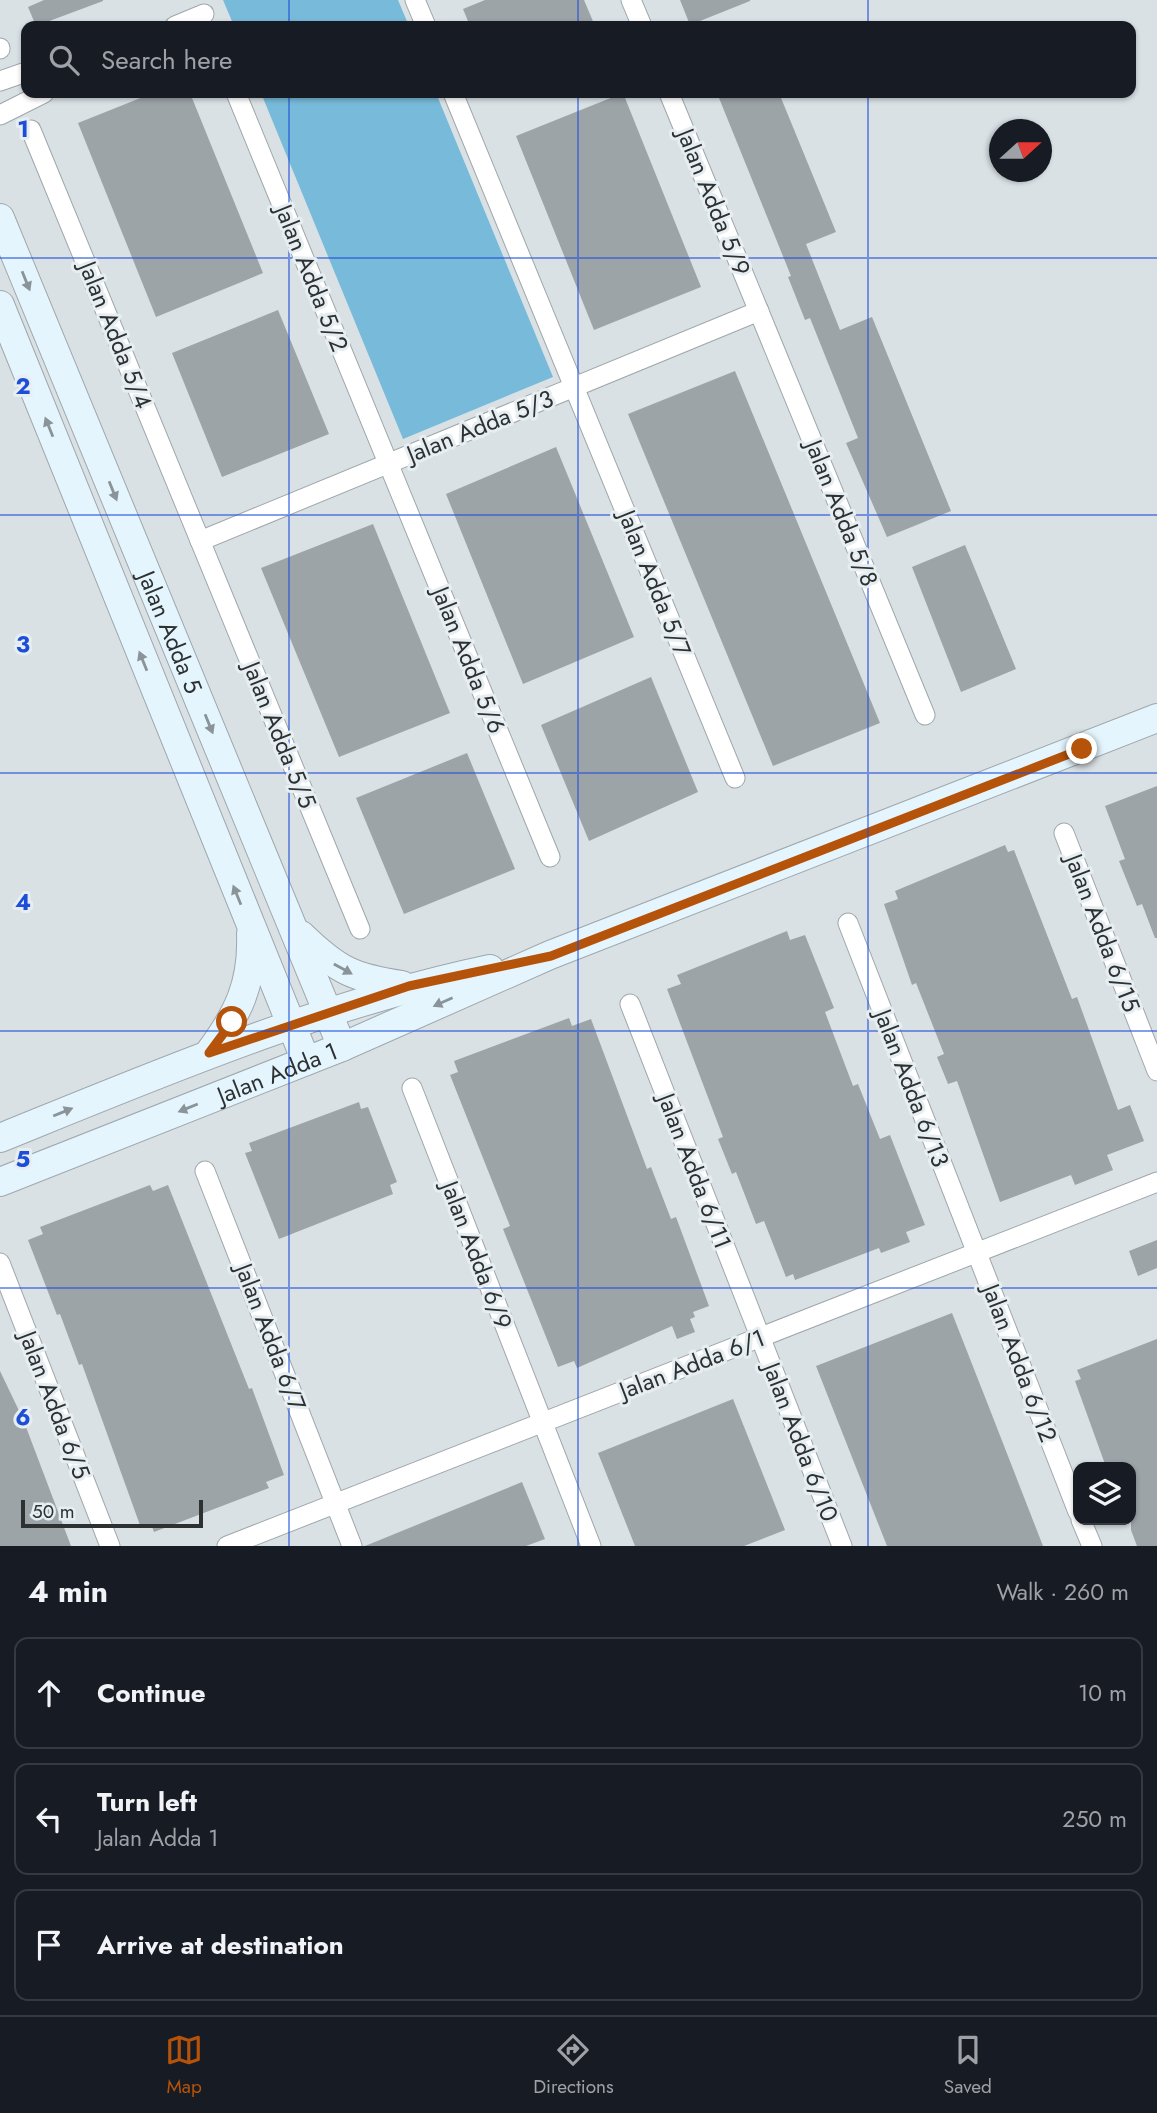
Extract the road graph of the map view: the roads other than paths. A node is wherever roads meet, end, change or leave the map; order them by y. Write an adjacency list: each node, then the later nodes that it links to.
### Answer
1 (415, 0): 5 (street)
2 (631, 0): 6 (street)
3 (204, 14): 4 (street)
4 (187, 21)
5 (424, 21)
6 (640, 21)
7 (21, 74): 8 (street)
8 (0, 82)
9 (34, 98): 13 (street)
10 (238, 98): 19 (street, Jalan Adda 5/2)
11 (455, 98): 18 (street)
12 (671, 98): 17 (street, Jalan Adda 5/9)
13 (0, 115)
14 (31, 130): 20 (street, Jalan Adda 5/4)
15 (0, 218): 27 (main road, Jalan Adda 5, one-way to 27)
16 (0, 305): 28 (main road, Jalan Adda 5, one-way to 16)
17 (759, 311): 18 (street, Jalan Adda 5/3); 21 (street, Jalan Adda 5/8)
18 (574, 387): 19 (street, Jalan Adda 5/3); 23 (street, Jalan Adda 5/7)
19 (388, 464): 20 (street, Jalan Adda 5/3); 25 (street, Jalan Adda 5/6)
20 (200, 541): 29 (street, Jalan Adda 5/5)
21 (925, 715)
22 (1157, 718): 30 (main road, Jalan Adda 1)
23 (735, 778)
24 (1064, 834): 38 (street, Jalan Adda 6/15)
25 (550, 857)
26 (848, 923): 44 (street, Jalan Adda 6/13)
27 (292, 925): 31 (main road, one-way to 31); 33 (main road, Jalan Adda 5)
28 (250, 928): 34 (main road, Jalan Adda 5); 36 (main road)
29 (360, 929)
30 (551, 956): 31 (main road, Jalan Adda 1); 35 (main road, Jalan Adda 1, one-way to 35)
31 (409, 986): 33 (main road, Jalan Adda 1)
32 (630, 1004): 46 (street, Jalan Adda 6/11)
33 (328, 1012): 34 (main road, Jalan Adda 1); 35 (main road, Jalan Adda 5)
34 (293, 1025): 36 (main road, Jalan Adda 1); 37 (main road, Jalan Adda 5)
35 (342, 1047): 37 (main road, Jalan Adda 1)
36 (209, 1053): 40 (main road, Jalan Adda 1, one-way to 36)
37 (306, 1061): 42 (main road, Jalan Adda 1, one-way to 42)
38 (1157, 1071)
39 (412, 1088): 47 (street, Jalan Adda 6/9)
40 (0, 1138)
41 (205, 1171): 49 (street, Jalan Adda 6/7)
42 (0, 1182)
43 (1157, 1182): 44 (street, Jalan Adda 6/1)
44 (977, 1252): 46 (street, Jalan Adda 6/1); 48 (street, Jalan Adda 6/12)
45 (0, 1263): 51 (street, Jalan Adda 6/5)
46 (760, 1337): 47 (street, Jalan Adda 6/1); 55 (street, Jalan Adda 6/10)
47 (543, 1423): 49 (street, Jalan Adda 6/1); 54 (street, Jalan Adda 6/9)
48 (1073, 1499)
49 (335, 1503): 52 (street, Jalan Adda 6/1); 53 (street, Jalan Adda 6/7)
50 (1083, 1525): 56 (street)
51 (110, 1546)
52 (227, 1546)
53 (352, 1546)
54 (591, 1546)
55 (842, 1546)
56 (1092, 1546)

